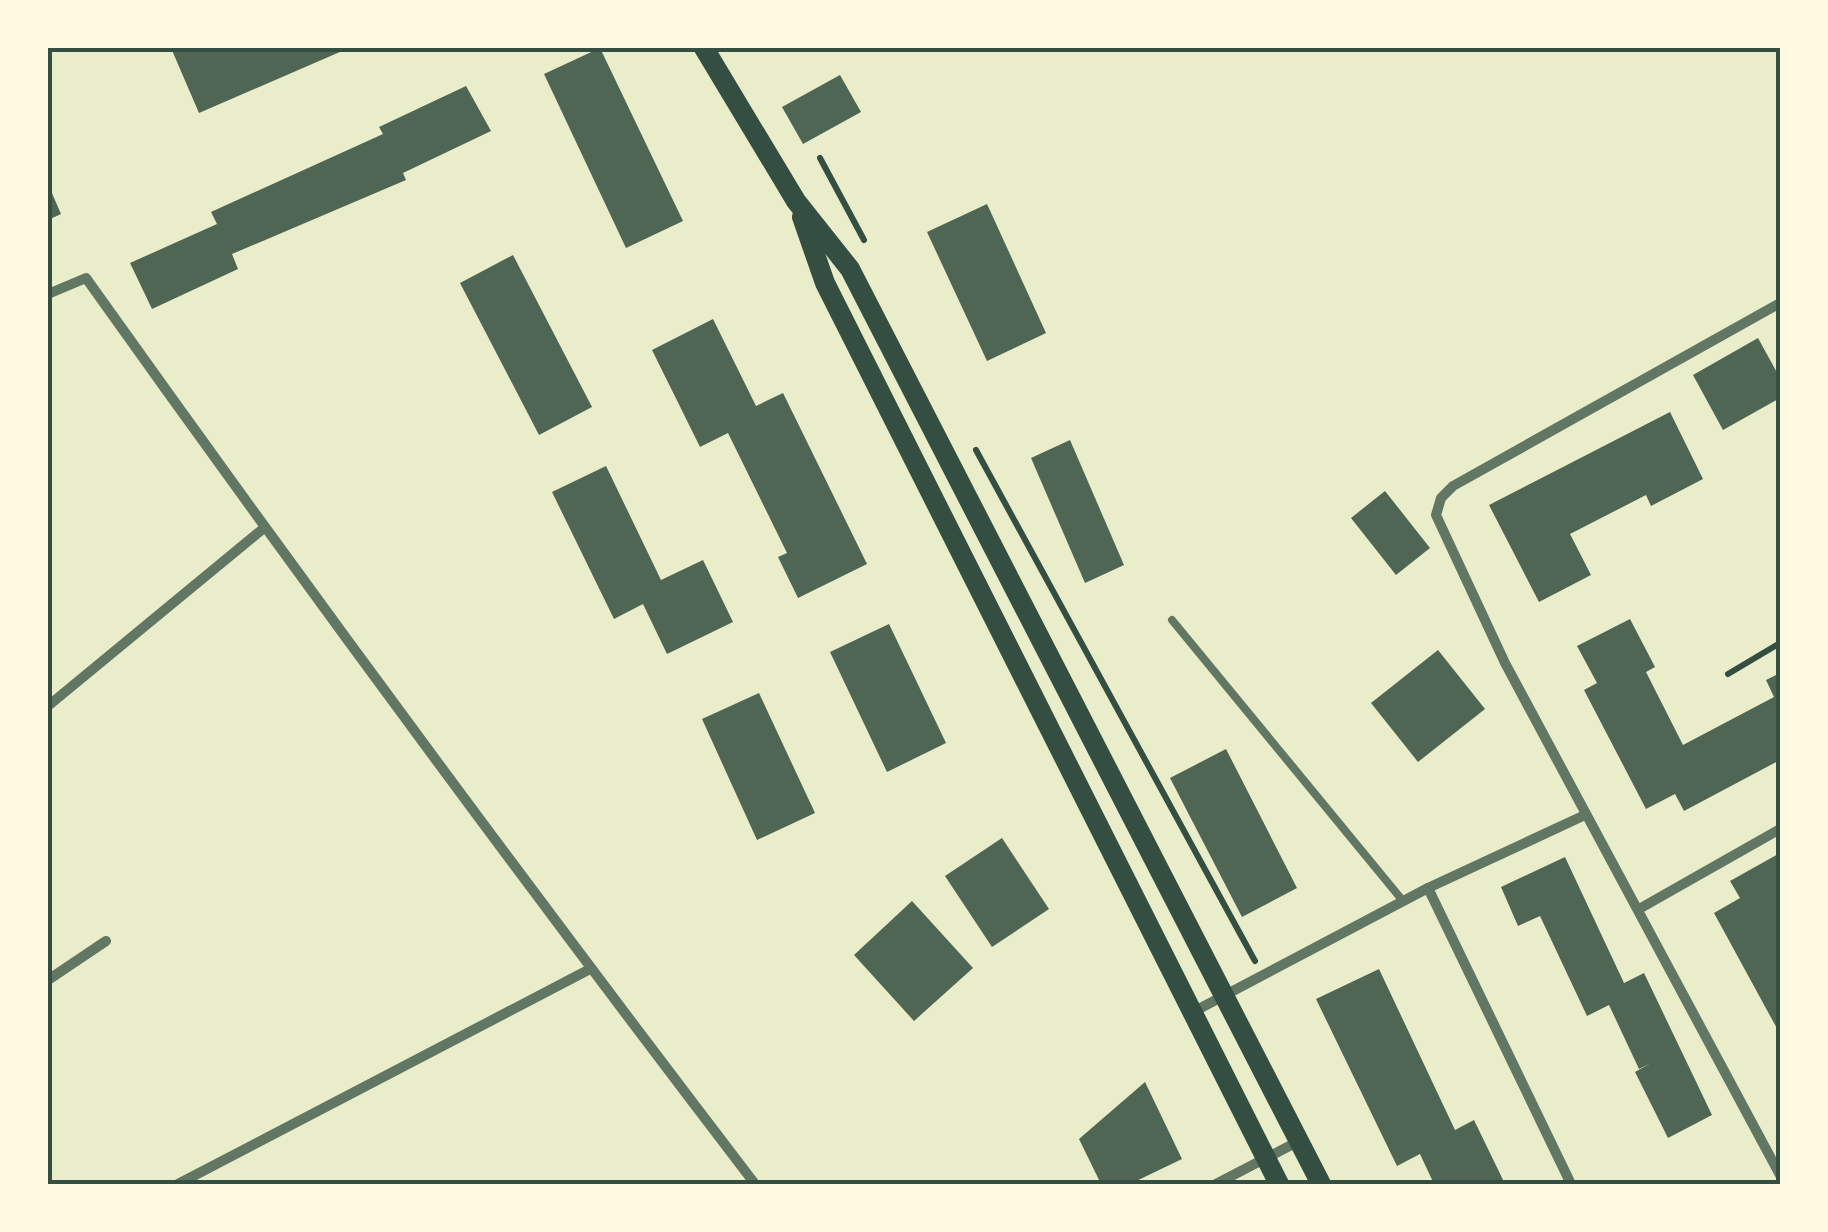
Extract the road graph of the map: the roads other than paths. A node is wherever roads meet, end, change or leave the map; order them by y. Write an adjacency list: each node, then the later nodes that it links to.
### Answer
1 (704, 48): 2 (main road)
2 (796, 201): 16 (main road); 17 (main road)
3 (48, 294): 5 (street)
4 (1780, 303): 8 (street)
5 (264, 528): 7 (street); 14 (street)
6 (1172, 620): 11 (lane)
7 (48, 706)
8 (1585, 815): 10 (street); 12 (street)
9 (1780, 829): 12 (street)
10 (1428, 888): 11 (street); 26 (street)
11 (1403, 901): 16 (street)
12 (1639, 909): 20 (street)
13 (106, 941): 15 (street)
14 (590, 968): 21 (street); 22 (street)
15 (48, 980)
16 (1224, 996): 17 (street); 18 (main road)
17 (1192, 1013): 19 (main road)
18 (1300, 1141): 19 (street); 25 (main road)
19 (1266, 1158): 23 (street); 24 (main road)
20 (1780, 1174)
21 (178, 1184)
22 (754, 1184)
23 (1216, 1184)
24 (1279, 1184)
25 (1321, 1184)
26 (1571, 1184)

